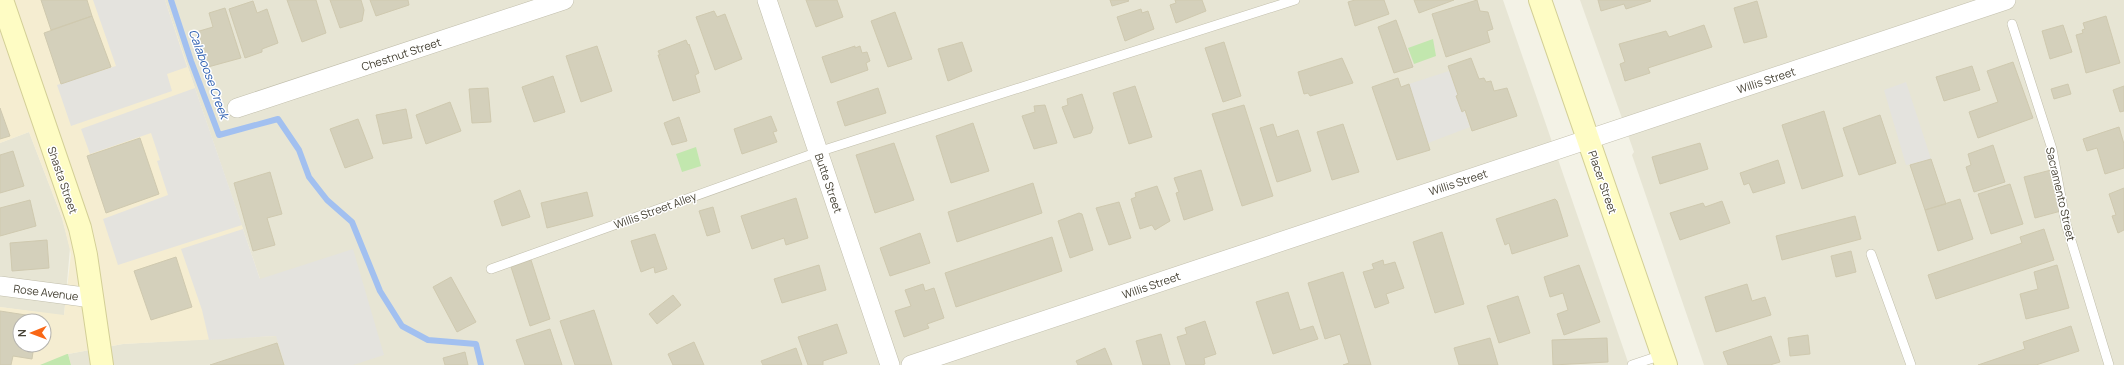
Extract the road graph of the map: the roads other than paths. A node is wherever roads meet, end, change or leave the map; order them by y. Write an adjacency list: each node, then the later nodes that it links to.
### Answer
1 (2, 0): 14 (street, Shasta Street)
2 (564, 0): 8 (street, Chestnut Street)
3 (767, 0): 10 (street, Butte Street)
4 (1295, 0): 10 (lane, Willis Street Alley)
5 (1540, 0): 9 (street, Placer Street)
6 (2006, 0): 9 (street, Willis Street)
7 (2012, 24): 21 (lane, Sacramento Street)
8 (237, 108)
9 (1588, 139): 15 (street, Placer Street); 18 (street, Willis Street)
10 (818, 152): 12 (lane, Willis Street Alley); 17 (street, Butte Street)
11 (1871, 254): 20 (lane)
12 (491, 268)
13 (0, 286): 14 (street, Rose Avenue)
14 (92, 298): 16 (street, Shasta Street)
15 (1664, 360): 19 (lane)
16 (102, 365)
17 (890, 365)
18 (911, 365)
19 (1632, 365)
20 (1911, 365)
21 (2109, 365)

